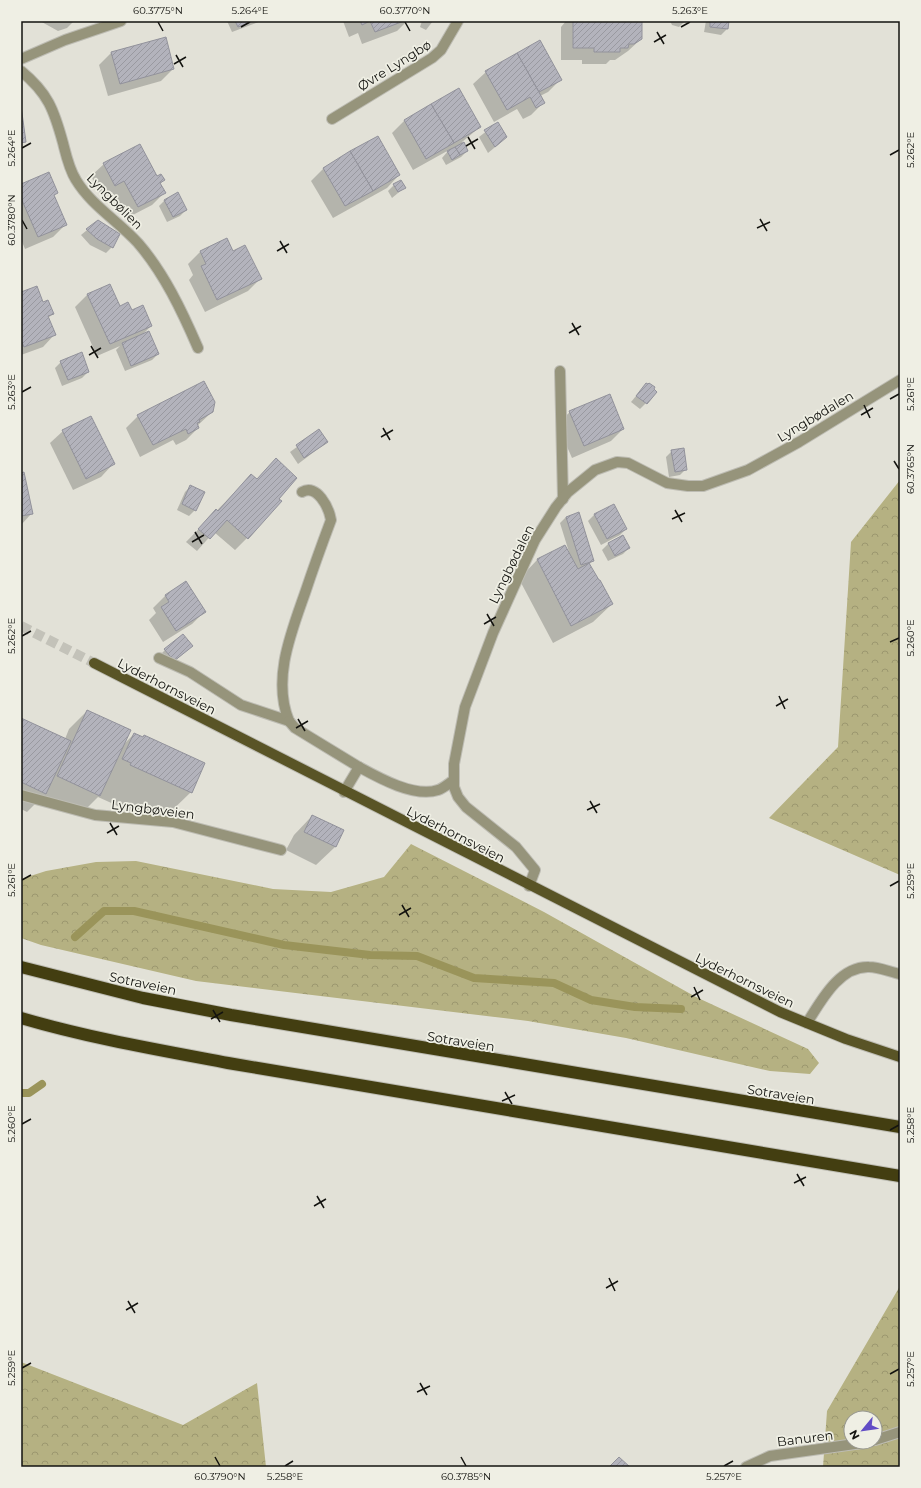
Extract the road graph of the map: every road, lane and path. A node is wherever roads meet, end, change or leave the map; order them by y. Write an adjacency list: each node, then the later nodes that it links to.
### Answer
1 (121, 21): 3 (street)
2 (458, 21): 5 (street, Øvre Lyngbø)
3 (21, 59)
4 (21, 71): 6 (street, Lyngbølien)
5 (332, 119)
6 (198, 348)
7 (560, 371): 10 (street)
8 (900, 380): 10 (street, Lyngbødalen)
9 (302, 492): 13 (street)
10 (563, 499): 15 (street, Lyngbødalen)
11 (159, 658): 13 (street)
12 (94, 663): 16 (main road, Lyderhornsveien)
13 (289, 721): 14 (street)
14 (359, 767): 15 (street); 16 (street)
15 (454, 780): 19 (street, Lyngbødalen)
16 (344, 792): 19 (main road, Lyderhornsveien)
17 (21, 795): 18 (street, Lyngbøveien)
18 (281, 850)
19 (529, 886): 23 (main road, Lyderhornsveien)
20 (21, 966): 25 (highway, Sotraveien)
21 (900, 974): 23 (street)
22 (21, 1018): 26 (highway)
23 (807, 1023): 24 (main road, Lyderhornsveien)
24 (900, 1057)
25 (900, 1128)
26 (900, 1176)
27 (900, 1432): 28 (street)
28 (883, 1437)
29 (843, 1446): 30 (street, Banuren)
30 (746, 1467)

